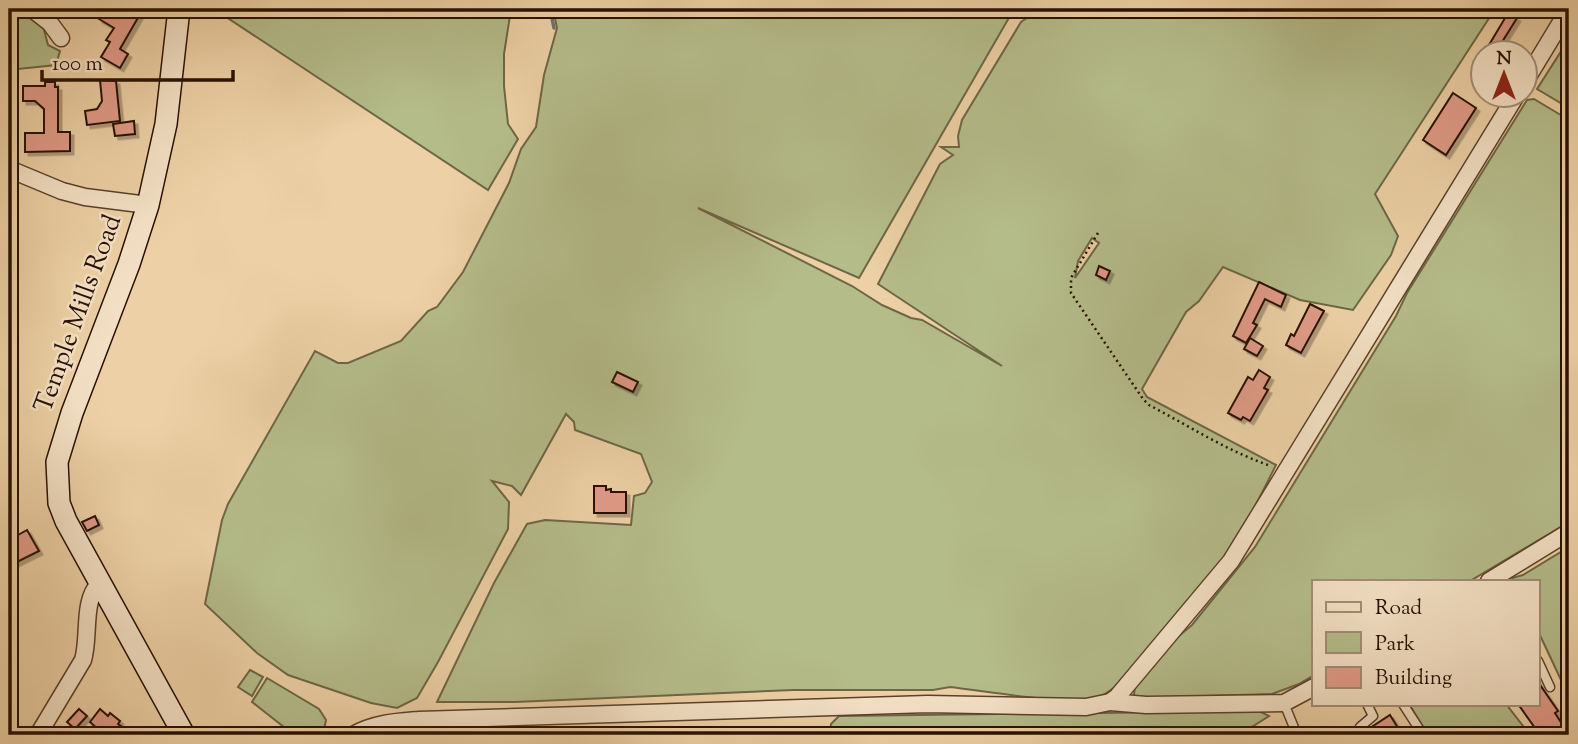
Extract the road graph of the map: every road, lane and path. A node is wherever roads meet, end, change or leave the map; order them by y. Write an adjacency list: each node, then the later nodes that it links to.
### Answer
1 (32, 9): 4 (street)
2 (179, 9): 8 (street, Temple Mills Road)
3 (1569, 9): 5 (street)
4 (61, 38)
5 (1540, 56)
6 (1508, 108): 10 (street)
7 (9, 169): 8 (street)
8 (148, 205): 13 (street, Temple Mills Road)
9 (1098, 233): 10 (path)
10 (1288, 471): 17 (street)
11 (1569, 533): 12 (street)
12 (1495, 579)
13 (99, 584): 22 (street); 23 (street, Temple Mills Road)
14 (1540, 665): 15 (lane)
15 (1550, 687)
16 (1312, 688): 18 (street)
17 (1110, 702): 18 (street); 24 (street)
18 (1284, 703): 25 (lane)
19 (1368, 706): 21 (lane)
20 (1404, 706): 26 (lane)
21 (1360, 727)
22 (38, 735)
23 (184, 735)
24 (353, 735)
25 (1297, 735)
26 (1423, 735)

